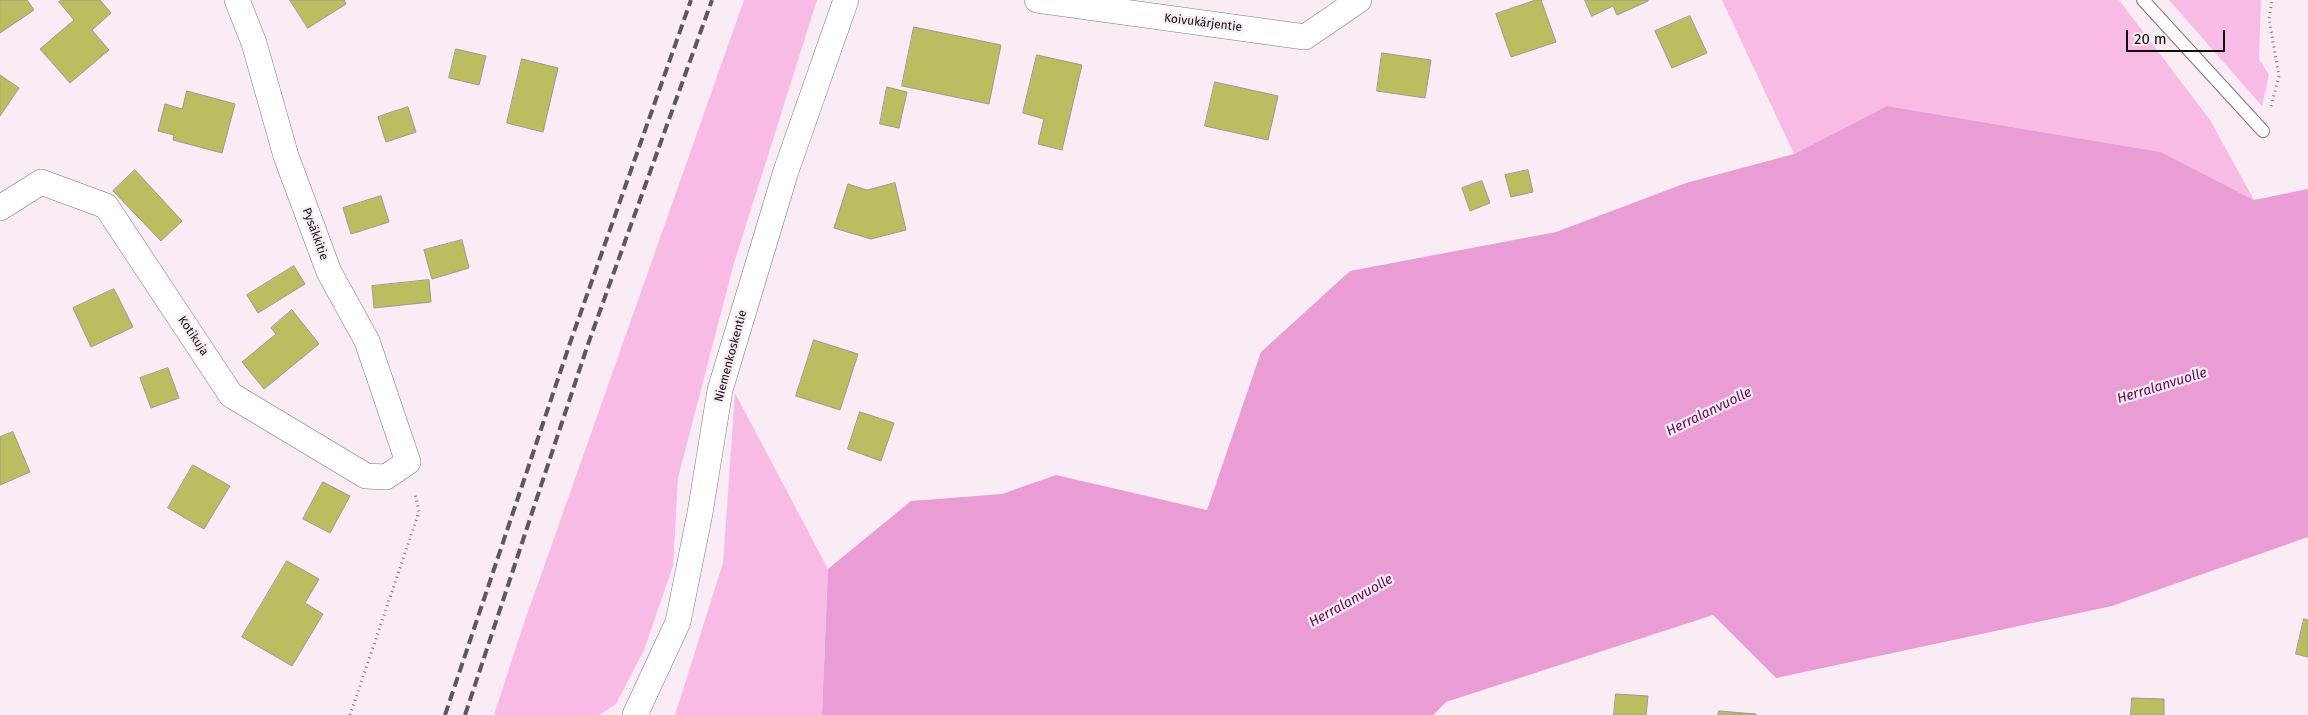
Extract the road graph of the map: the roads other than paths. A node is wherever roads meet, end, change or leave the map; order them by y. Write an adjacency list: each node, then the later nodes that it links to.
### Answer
1 (237, 0): 8 (street, Pysäkkitie)
2 (846, 0): 9 (street, Niemenkoskentie)
3 (1037, 0): 4 (street, Koivukärjentie)
4 (1359, 0)
5 (2142, 0): 6 (lane)
6 (2263, 131)
7 (0, 208): 8 (street, Kotikuja)
8 (408, 462)
9 (635, 715)

